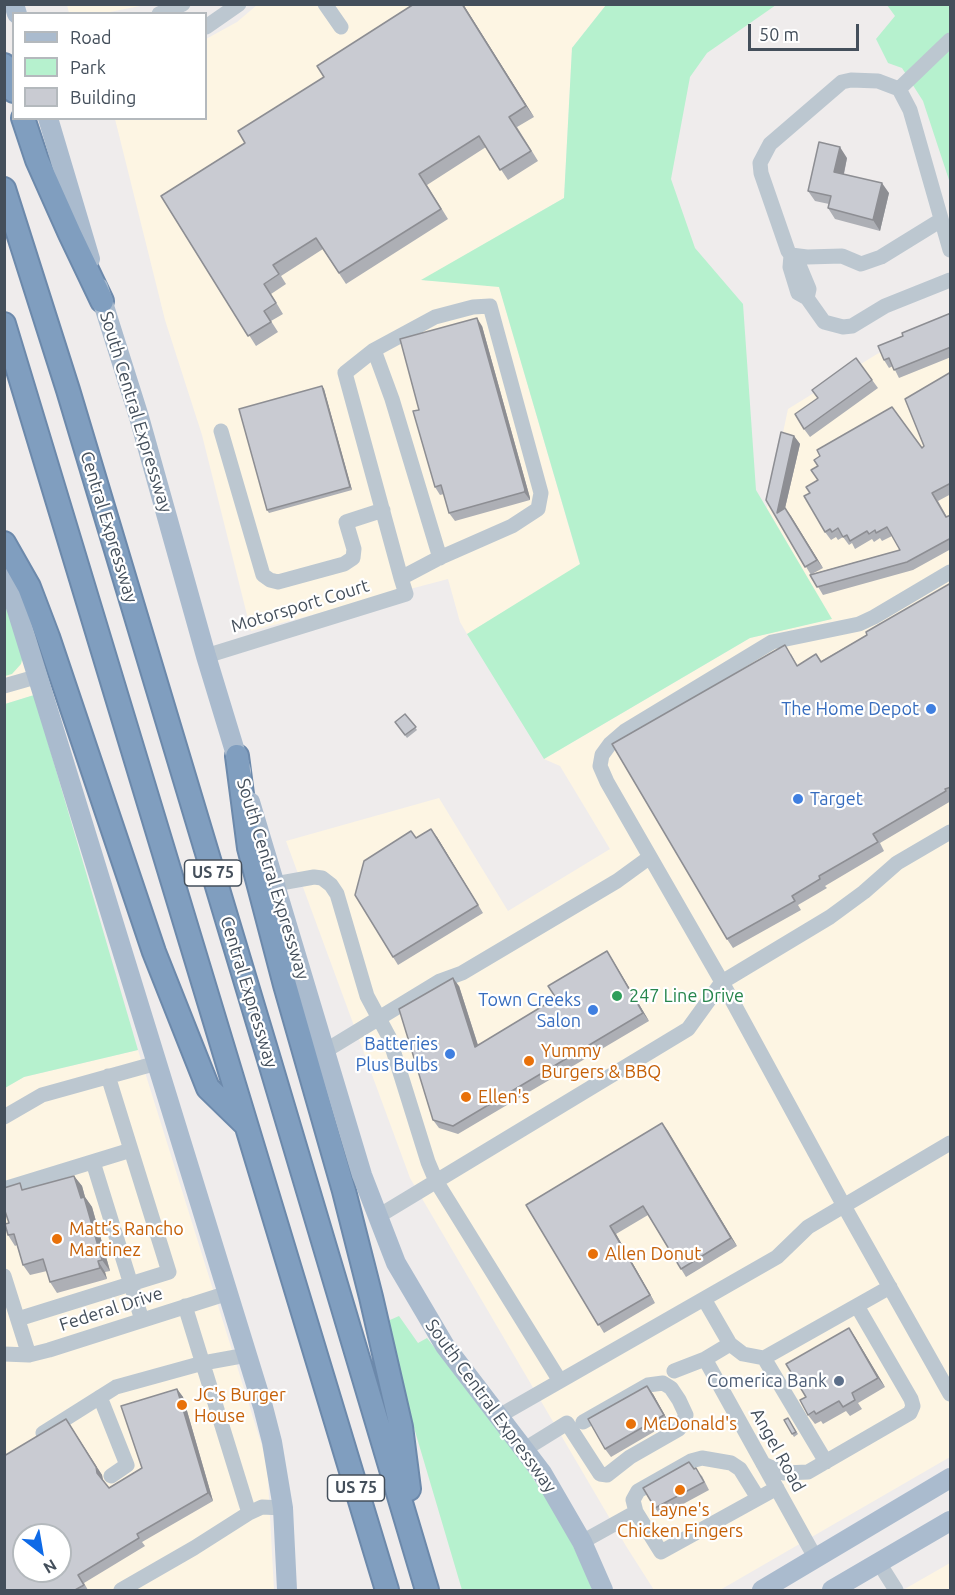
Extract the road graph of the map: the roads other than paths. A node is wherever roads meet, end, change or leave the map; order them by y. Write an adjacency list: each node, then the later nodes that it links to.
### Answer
1 (183, 4): 4 (street)
2 (239, 4): 5 (street)
3 (325, 4): 6 (street)
4 (164, 12)
5 (207, 26)
6 (341, 27)
7 (951, 40): 10 (street)
8 (4, 65): 9 (highway)
9 (12, 86)
10 (898, 89): 14 (street); 16 (street)
11 (24, 120): 18 (highway)
12 (49, 120): 18 (main road, South Central Expressway)
13 (4, 189): 84 (highway, Central Expressway / US 75)
14 (941, 220): 15 (street); 16 (street)
15 (951, 250)
16 (792, 258): 17 (street)
17 (951, 280)
18 (102, 301): 28 (main road, South Central Expressway)
19 (4, 324): 41 (highway, US 75)
20 (374, 350): 22 (street); 24 (street); 24 (street)
21 (221, 431): 22 (street)
22 (383, 510): 27 (street)
23 (4, 543): 41 (highway)
24 (440, 558): 27 (street)
25 (4, 568): 29 (main road)
26 (951, 572): 33 (street)
27 (401, 578): 28 (street, Motorsport Court)
28 (206, 656): 31 (main road, South Central Expressway)
29 (39, 676): 30 (street); 38 (main road)
30 (4, 686)
31 (237, 756): 34 (main road, South Central Expressway); 84 (highway)
32 (951, 832): 35 (street)
33 (650, 856): 35 (street); 36 (street)
34 (275, 884): 36 (street); 37 (main road, South Central Expressway)
35 (722, 982): 45 (street); 47 (street)
36 (379, 1017): 37 (street); 45 (street)
37 (325, 1051): 48 (main road, South Central Expressway)
38 (157, 1063): 39 (street); 52 (main road)
39 (108, 1076): 40 (street); 43 (street)
40 (4, 1117)
41 (246, 1125): 90 (highway, US 75)
42 (951, 1143): 47 (street)
43 (131, 1150): 44 (street); 50 (street)
44 (93, 1162): 46 (street); 50 (street)
45 (436, 1181): 48 (street); 66 (street)
46 (4, 1189)
47 (843, 1206): 51 (street); 53 (street)
48 (377, 1217): 69 (main road, South Central Expressway)
49 (4, 1276): 56 (street)
50 (131, 1284): 56 (street); 57 (street)
51 (890, 1287): 55 (street); 67 (street)
52 (228, 1293): 54 (street, Federal Drive); 61 (main road)
53 (704, 1299): 58 (street); 66 (street)
54 (185, 1306): 57 (street, Federal Drive); 64 (street)
55 (857, 1306): 62 (street); 73 (street)
56 (18, 1319): 60 (street)
57 (142, 1320): 60 (street, Federal Drive)
58 (730, 1344): 62 (street); 63 (street)
59 (4, 1353): 60 (street, Federal Drive)
60 (29, 1355)
61 (247, 1355): 64 (street); 79 (main road)
62 (764, 1358): 73 (street)
63 (705, 1359): 65 (street); 74 (street, Angel Road)
64 (203, 1363): 68 (street); 81 (street)
65 (674, 1371)
66 (560, 1382): 69 (street)
67 (951, 1394)
68 (100, 1397): 71 (street); 75 (street)
69 (499, 1416): 72 (main road, South Central Expressway)
70 (583, 1422): 72 (street)
71 (33, 1439)
72 (525, 1449): 83 (main road, South Central Expressway)
73 (826, 1462): 74 (street)
74 (763, 1464): 77 (street, Angel Road)
75 (111, 1476)
76 (951, 1478): 85 (main road)
77 (777, 1488): 78 (street); 85 (street, Angel Road)
78 (758, 1498): 80 (street); 80 (street)
79 (283, 1508): 81 (street); 89 (main road)
80 (636, 1512): 83 (street)
81 (249, 1513): 88 (street)
82 (951, 1521): 86 (main road)
83 (582, 1542): 87 (main road, South Central Expressway)
84 (418, 1559): 91 (highway, Central Expressway / US 75)
85 (816, 1559): 92 (main road)
86 (879, 1563): 93 (main road); 94 (street)
87 (604, 1588)
88 (122, 1590)
89 (287, 1590)
90 (387, 1590)
91 (427, 1590)
92 (762, 1590)
93 (832, 1590)
94 (896, 1590)

